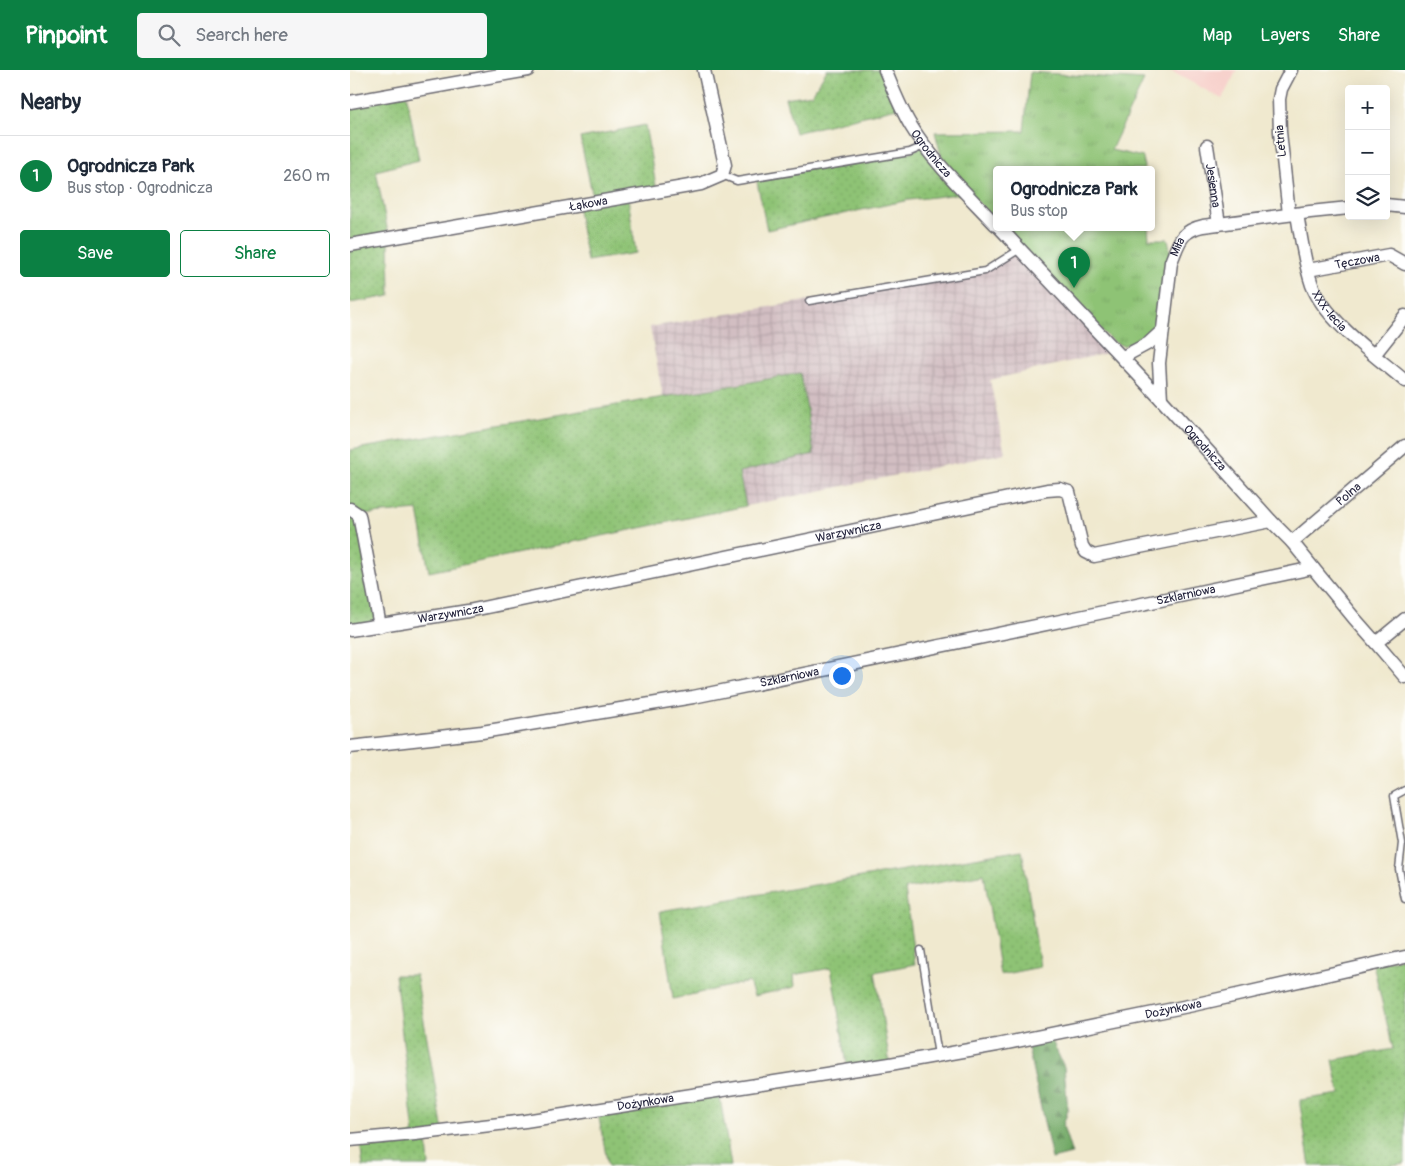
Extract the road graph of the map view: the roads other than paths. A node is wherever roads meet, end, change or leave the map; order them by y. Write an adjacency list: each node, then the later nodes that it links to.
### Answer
1 (528, 70): 5 (street)
2 (704, 70): 8 (street)
3 (885, 70): 6 (street, Ogrodnicza)
4 (1291, 70): 12 (street, Letnia)
5 (350, 102)
6 (924, 146): 8 (lane); 13 (street, Ogrodnicza)
7 (1207, 146): 14 (street, Jesienna)
8 (722, 175): 16 (street, Łąkowa)
9 (1390, 205): 10 (street)
10 (1405, 207)
11 (1345, 208): 12 (street, Miła)
12 (1293, 214): 14 (street, Miła); 19 (street, XXX-lecia)
13 (993, 221)
14 (1219, 224): 22 (street, Miła)
15 (1003, 231): 17 (street, Ogrodnicza)
16 (350, 245)
17 (1020, 249): 20 (lane); 24 (street, Ogrodnicza)
18 (1405, 264): 19 (street, Tęczowa)
19 (1308, 270): 23 (street, XXX-lecia)
20 (809, 301)
21 (1405, 316): 23 (street)
22 (1162, 331): 24 (street); 26 (street, Miła)
23 (1374, 355): 25 (street, XXX-lecia)
24 (1123, 357): 26 (street, Ogrodnicza)
25 (1405, 381)
26 (1162, 399): 29 (street, Ogrodnicza)
27 (1405, 446): 30 (street, Polna)
28 (350, 509): 33 (street)
29 (1271, 521): 30 (street, Ogrodnicza); 33 (street, Warzywnicza)
30 (1292, 542): 31 (street, Ogrodnicza)
31 (1313, 568): 35 (street, Ogrodnicza); 37 (street, Szklarniowa)
32 (1405, 619): 35 (street)
33 (380, 626): 34 (street, Warzywnicza)
34 (350, 630)
35 (1376, 643): 36 (street, Ogrodnicza)
36 (1405, 677)
37 (350, 747)
38 (1405, 790): 39 (lane)
39 (1405, 899)
40 (920, 950): 42 (lane)
41 (1405, 957): 42 (street, Dożynkowa)
42 (938, 1055): 43 (street, Dożynkowa)
43 (350, 1140)

